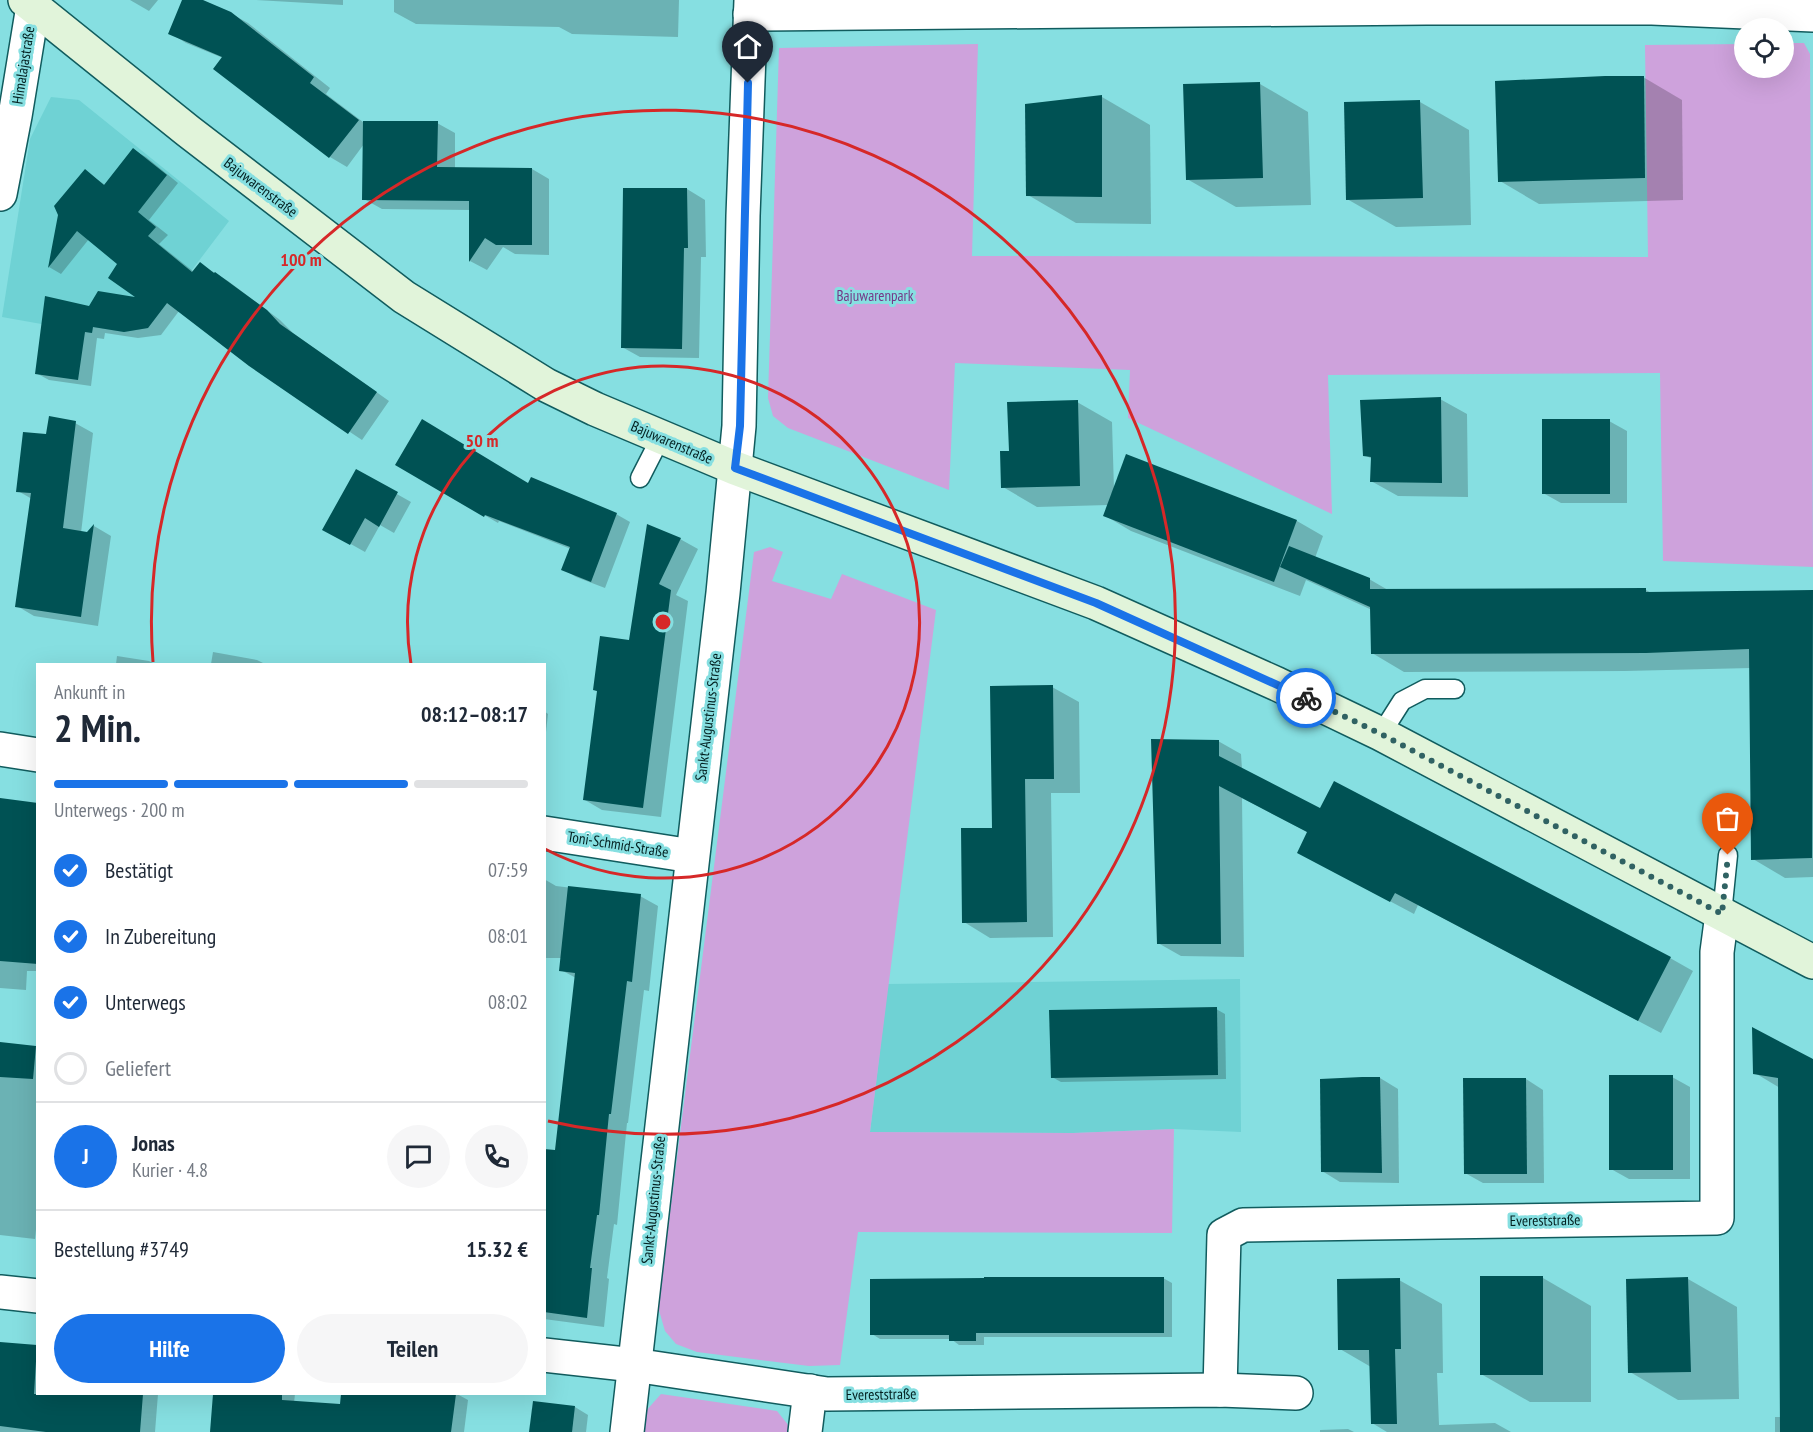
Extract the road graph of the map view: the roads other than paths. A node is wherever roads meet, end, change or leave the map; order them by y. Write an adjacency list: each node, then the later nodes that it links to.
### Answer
1 (30, 2): 5 (street, Himalajastraße); 6 (main road, Bajuwarenstraße)
2 (992, 6): 3 (street); 4 (street)
3 (750, 7): 7 (street, Sankt-Augustinus-Straße)
4 (1813, 15)
5 (0, 194)
6 (661, 437): 7 (main road, Bajuwarenstraße); 8 (lane)
7 (735, 468): 10 (main road, Bajuwarenstraße); 15 (street, Sankt-Augustinus-Straße)
8 (640, 478)
9 (1455, 689): 10 (lane)
10 (1381, 734): 16 (main road, Bajuwarenstraße)
11 (0, 749): 12 (street)
12 (36, 755)
13 (546, 833): 15 (street, Toni-Schmid-Straße)
14 (1728, 855): 16 (lane)
15 (692, 856): 21 (street, Sankt-Augustinus-Straße)
16 (1722, 914): 17 (main road, Bajuwarenstraße); 22 (street, Evereststraße)
17 (1813, 962)
18 (0, 1292): 19 (street)
19 (36, 1296)
20 (546, 1355): 21 (street, Evereststraße)
21 (634, 1365): 23 (street, Evereststraße); 25 (street, Sankt-Augustinus-Straße)
22 (1220, 1390): 23 (street, Evereststraße); 24 (street, Evereststraße)
23 (810, 1391): 26 (street)
24 (1296, 1393)
25 (627, 1432)
26 (805, 1432)

